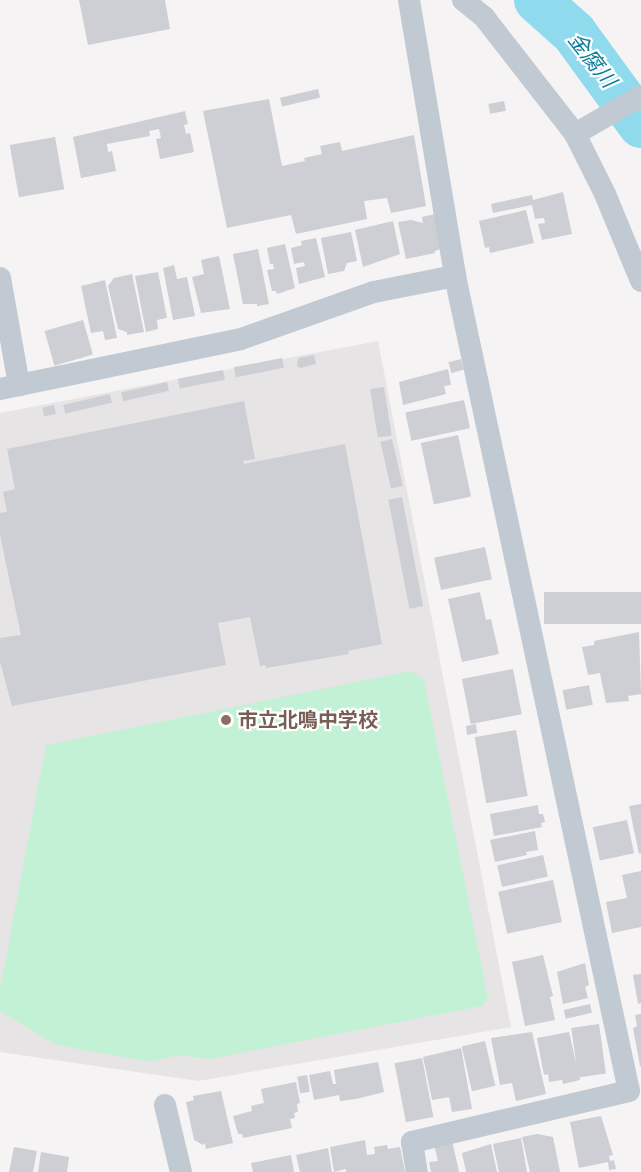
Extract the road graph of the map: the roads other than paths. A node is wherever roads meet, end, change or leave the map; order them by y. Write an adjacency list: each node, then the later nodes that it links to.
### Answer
1 (409, 0): 5 (street)
2 (463, 0): 4 (street)
3 (641, 96): 4 (street)
4 (575, 134): 7 (street)
5 (456, 276): 8 (street); 9 (street)
6 (0, 278): 8 (street)
7 (641, 281)
8 (9, 387)
9 (635, 1090): 12 (street)
10 (165, 1105): 11 (street)
11 (181, 1172)
12 (417, 1172)

